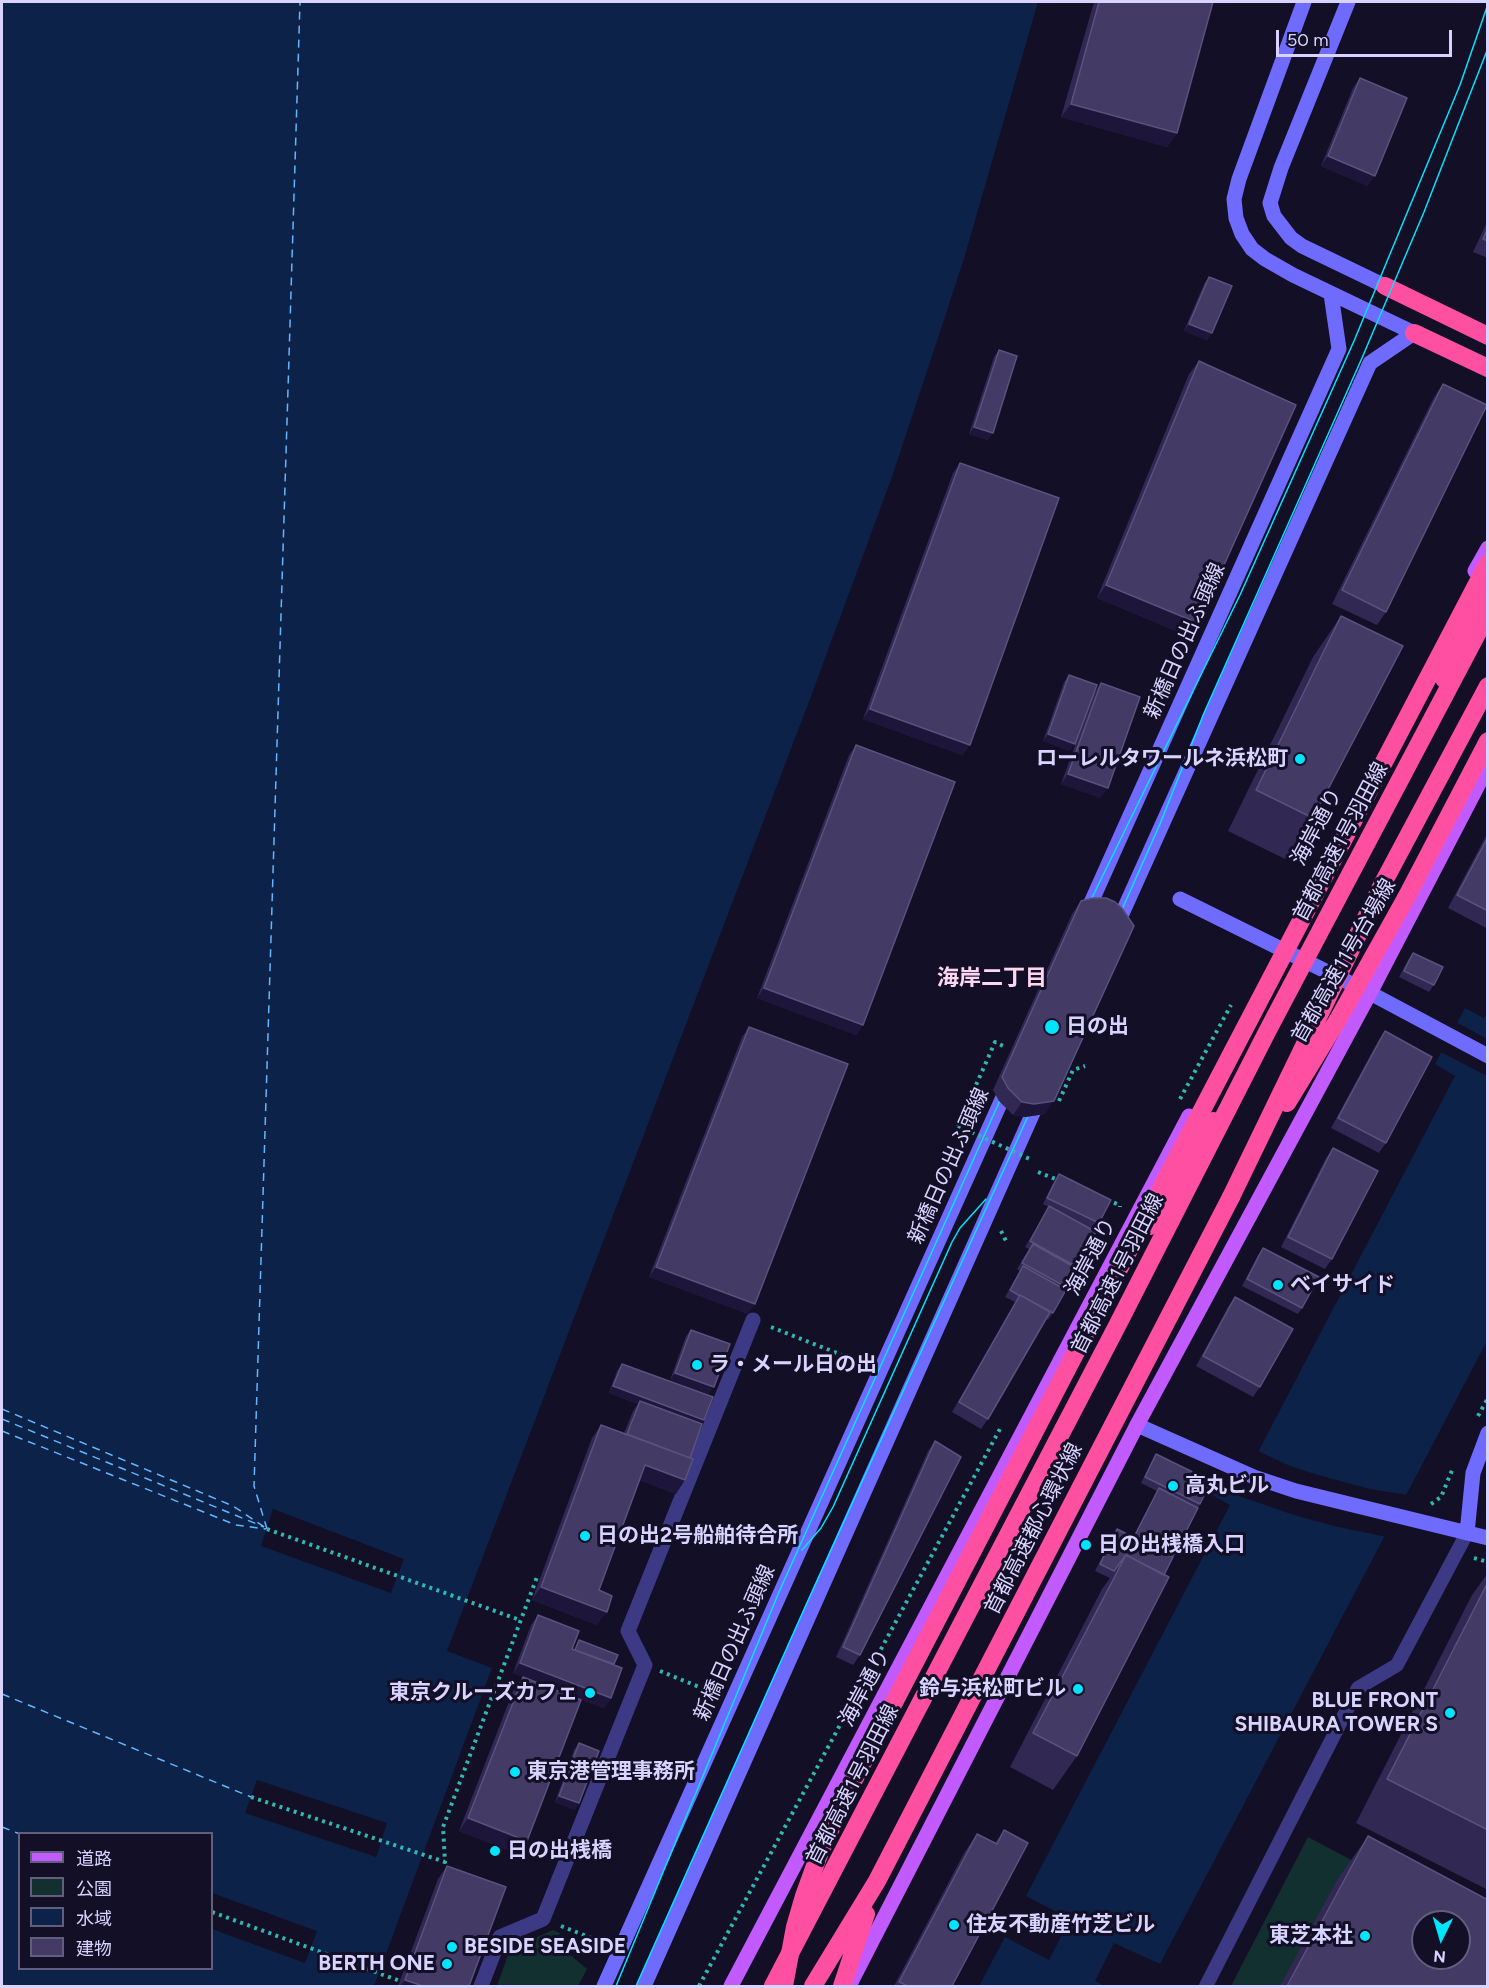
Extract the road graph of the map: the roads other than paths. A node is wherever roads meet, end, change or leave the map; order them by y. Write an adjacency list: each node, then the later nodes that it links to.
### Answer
1 (1304, 2): 4 (main road)
2 (1348, 2): 3 (main road)
3 (1386, 286): 6 (highway)
4 (1331, 294): 5 (main road); 17 (main road, 新橋日の出ふ頭線)
5 (1414, 333): 7 (highway); 18 (main road)
6 (1488, 336)
7 (1488, 368)
8 (1488, 548): 19 (main road, 海岸通り)
9 (1488, 563): 27 (highway, bridge)
10 (1488, 584): 15 (highway, bridge)
11 (1488, 613): 15 (highway, 首都高速1号羽田線, bridge)
12 (1488, 686): 25 (highway, bridge)
13 (1488, 741): 25 (highway, 首都高速11号台場線, bridge)
14 (1488, 766): 20 (main road)
15 (1397, 785): 21 (highway, 首都高速1号羽田線, bridge)
16 (1180, 899): 19 (main road)
17 (1080, 927)
18 (1110, 942)
19 (1278, 947): 20 (main road); 36 (main road, 海岸通り)
20 (1370, 993): 22 (main road); 28 (main road)
21 (1268, 1030): 27 (highway, bridge); 37 (highway, 首都高速1号羽田線, bridge)
22 (1488, 1056)
23 (1016, 1069): 34 (main road, 新橋日の出ふ頭線)
24 (1049, 1079): 35 (main road)
25 (1231, 1197): 32 (highway, 首都高速都心環状線)
26 (753, 1320): 33 (street)
27 (1085, 1334): 38 (highway, 首都高速1号羽田線, bridge)
28 (1137, 1425): 30 (main road); 41 (main road)
29 (1488, 1433): 30 (main road)
30 (1467, 1533): 31 (main road); 42 (lane)
31 (1488, 1538)
32 (877, 1881): 39 (highway, 首都高速都心環状線); 40 (highway, 首都高速都心環状線)
33 (481, 1986)
34 (604, 1986)
35 (644, 1986)
36 (731, 1986)
37 (773, 1986)
38 (784, 1986)
39 (813, 1986)
40 (842, 1986)
41 (849, 1986)
42 (1206, 1986)

